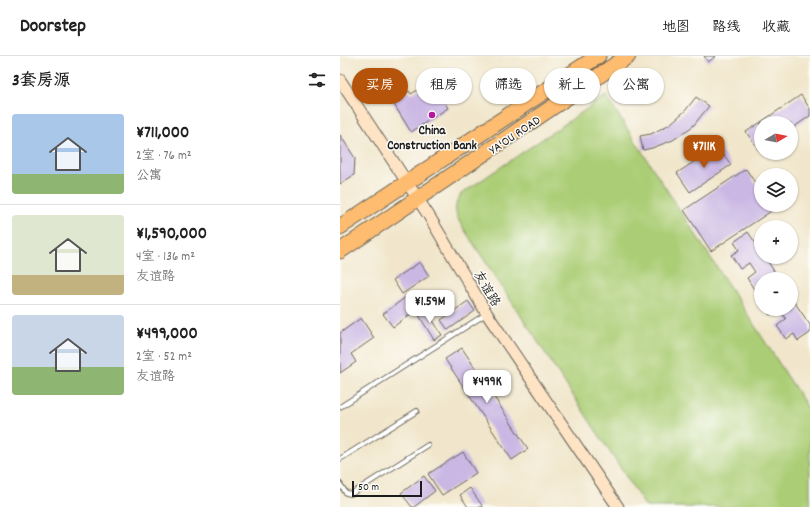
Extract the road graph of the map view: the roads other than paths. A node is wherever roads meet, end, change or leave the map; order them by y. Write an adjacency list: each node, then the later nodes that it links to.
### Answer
1 (598, 56): 4 (highway, YA'OU ROAD)
2 (628, 56): 5 (highway, YA'OU ROAD)
3 (340, 80): 4 (street, 友谊路)
4 (407, 184): 5 (street, 友谊路); 6 (highway, YA'OU ROAD)
5 (418, 199): 7 (highway, YA'OU ROAD); 8 (street, 友谊路)
6 (340, 227)
7 (340, 251)
8 (487, 314): 9 (lane); 14 (street, 友谊路)
9 (340, 407)
10 (417, 411): 12 (lane)
11 (428, 445): 13 (lane)
12 (340, 459)
13 (340, 484)
14 (618, 507)

